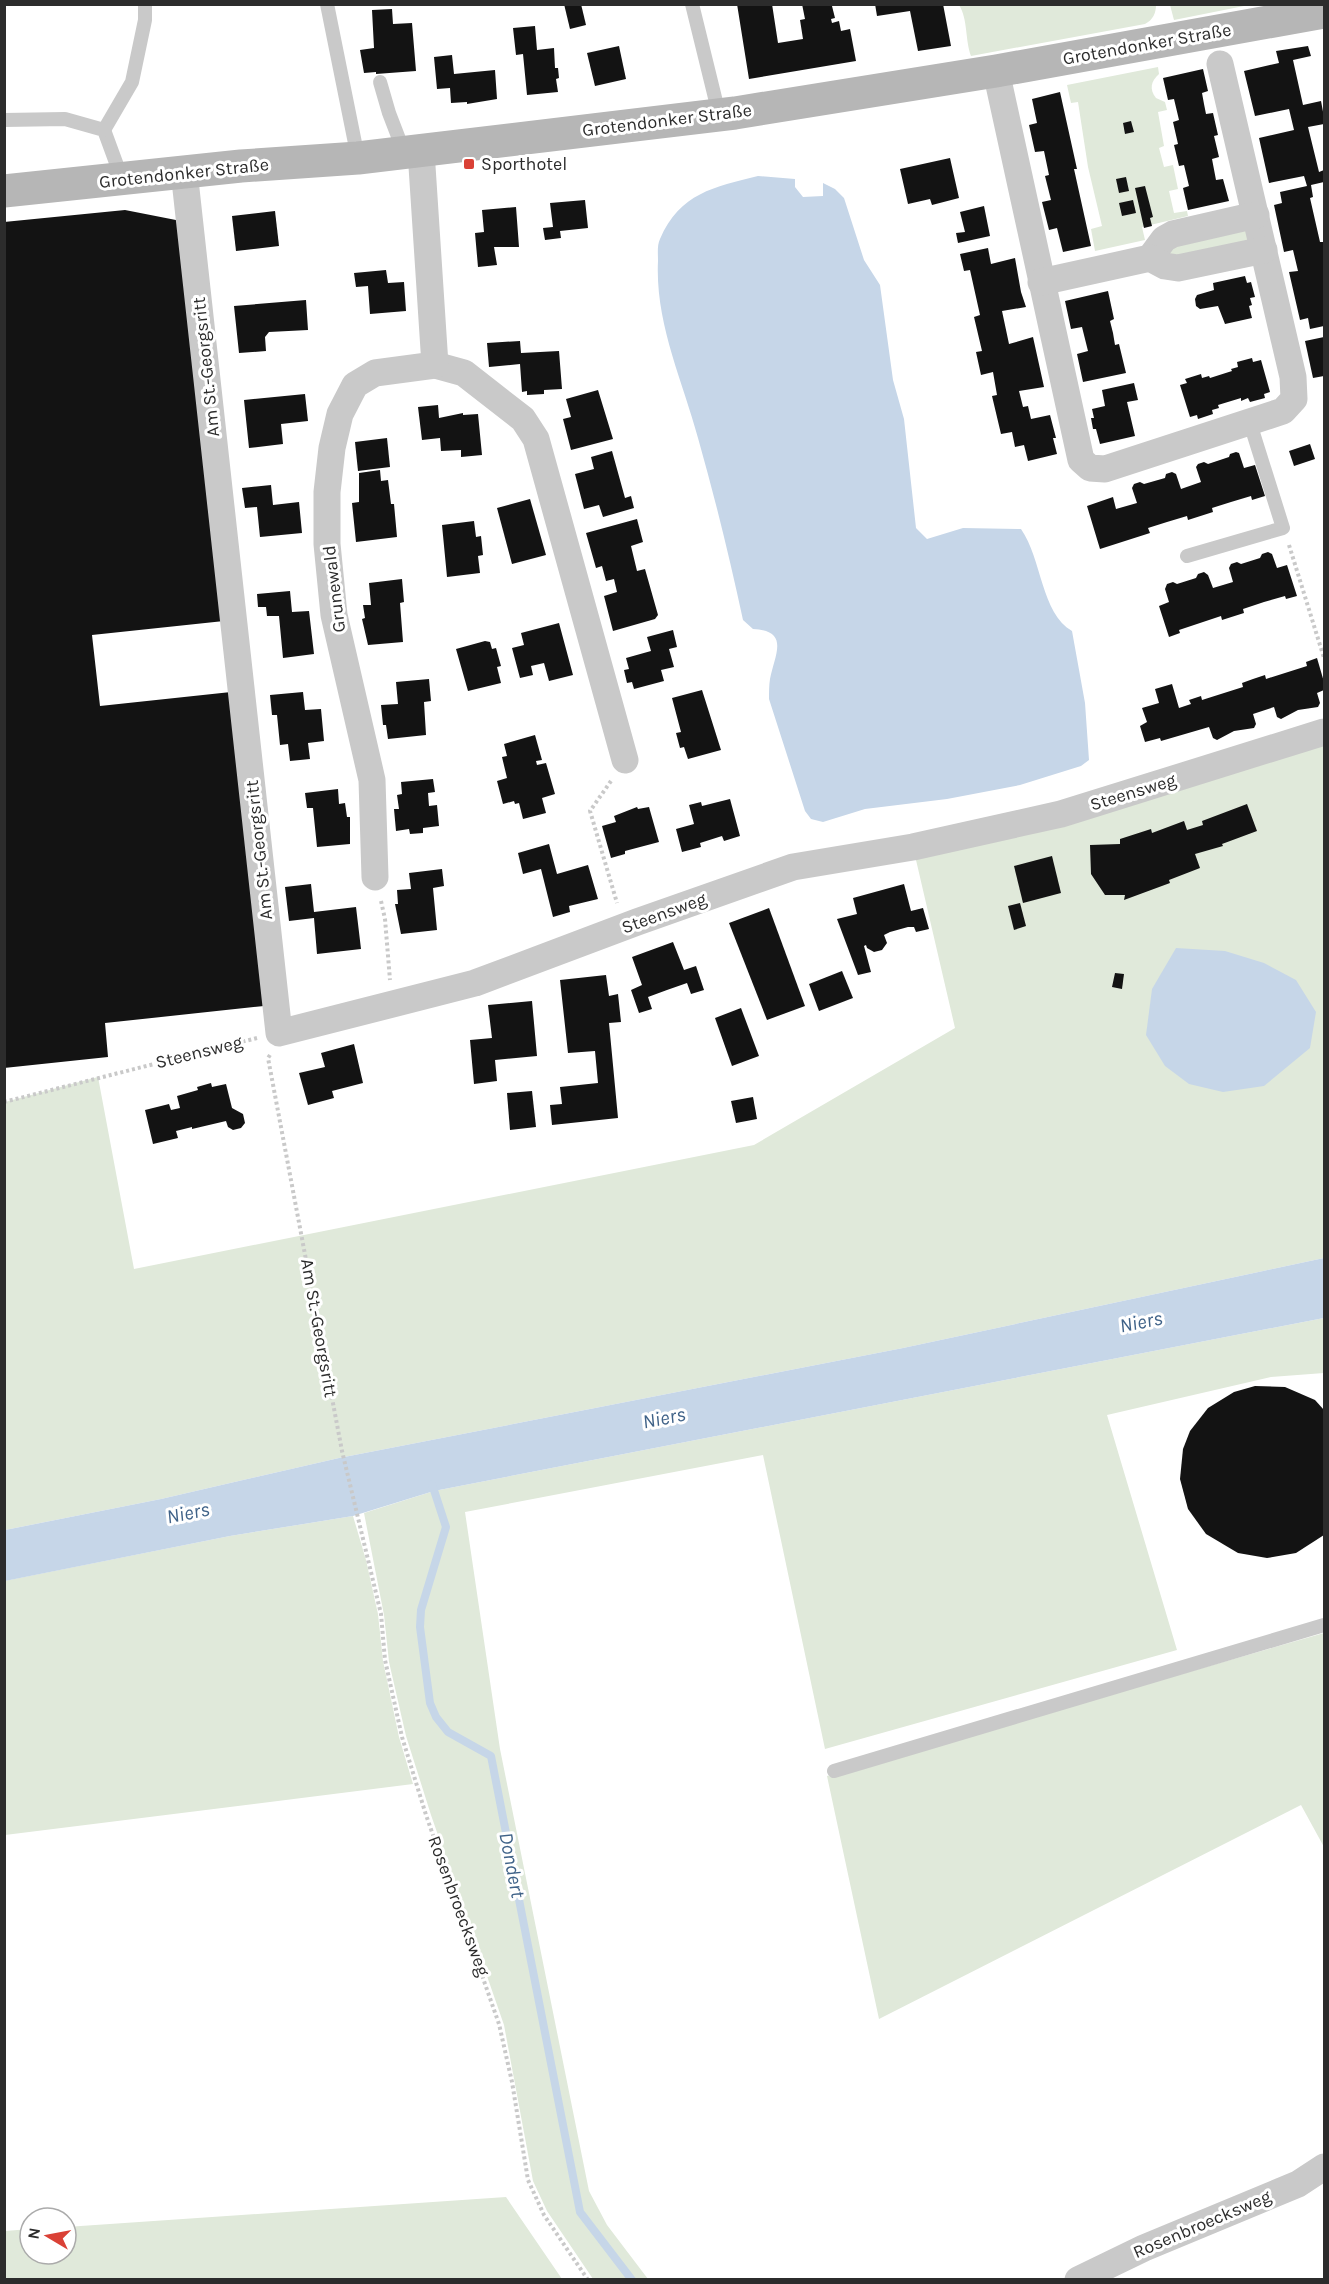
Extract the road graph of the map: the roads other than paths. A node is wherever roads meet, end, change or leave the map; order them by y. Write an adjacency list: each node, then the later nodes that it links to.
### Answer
1 (145, 4): 10 (lane)
2 (327, 4): 12 (lane)
3 (692, 4): 8 (lane)
4 (1314, 10): 6 (main road, Grotendonker Straße)
5 (1220, 64): 16 (street)
6 (996, 71): 8 (main road, Grotendonker Straße); 19 (street)
7 (380, 82): 11 (lane)
8 (719, 114): 11 (main road, Grotendonker Straße)
9 (4, 120): 10 (lane)
10 (105, 130): 14 (lane)
11 (413, 152): 12 (main road, Grotendonker Straße); 20 (street)
12 (358, 158): 13 (main road, Grotendonker Straße)
13 (184, 171): 14 (main road, Grotendonker Straße); 26 (street, Am St.-Georgsritt)
14 (122, 179): 15 (main road, Grotendonker Straße)
15 (4, 191)
16 (1256, 215): 17 (street); 18 (street)
17 (1264, 250): 18 (street); 21 (street)
18 (1150, 258): 19 (street)
19 (1041, 282): 21 (street)
20 (435, 365): 24 (street, Grunewald); 25 (street, Grunewald)
21 (1250, 423): 22 (lane)
22 (1187, 556)
23 (1324, 732): 26 (street, Steensweg)
24 (625, 760)
25 (375, 877)
26 (279, 1033)
27 (1324, 1625): 28 (lane)
28 (834, 1771)
29 (1324, 2167): 30 (street, Rosenbroecksweg)
30 (1078, 2280)

